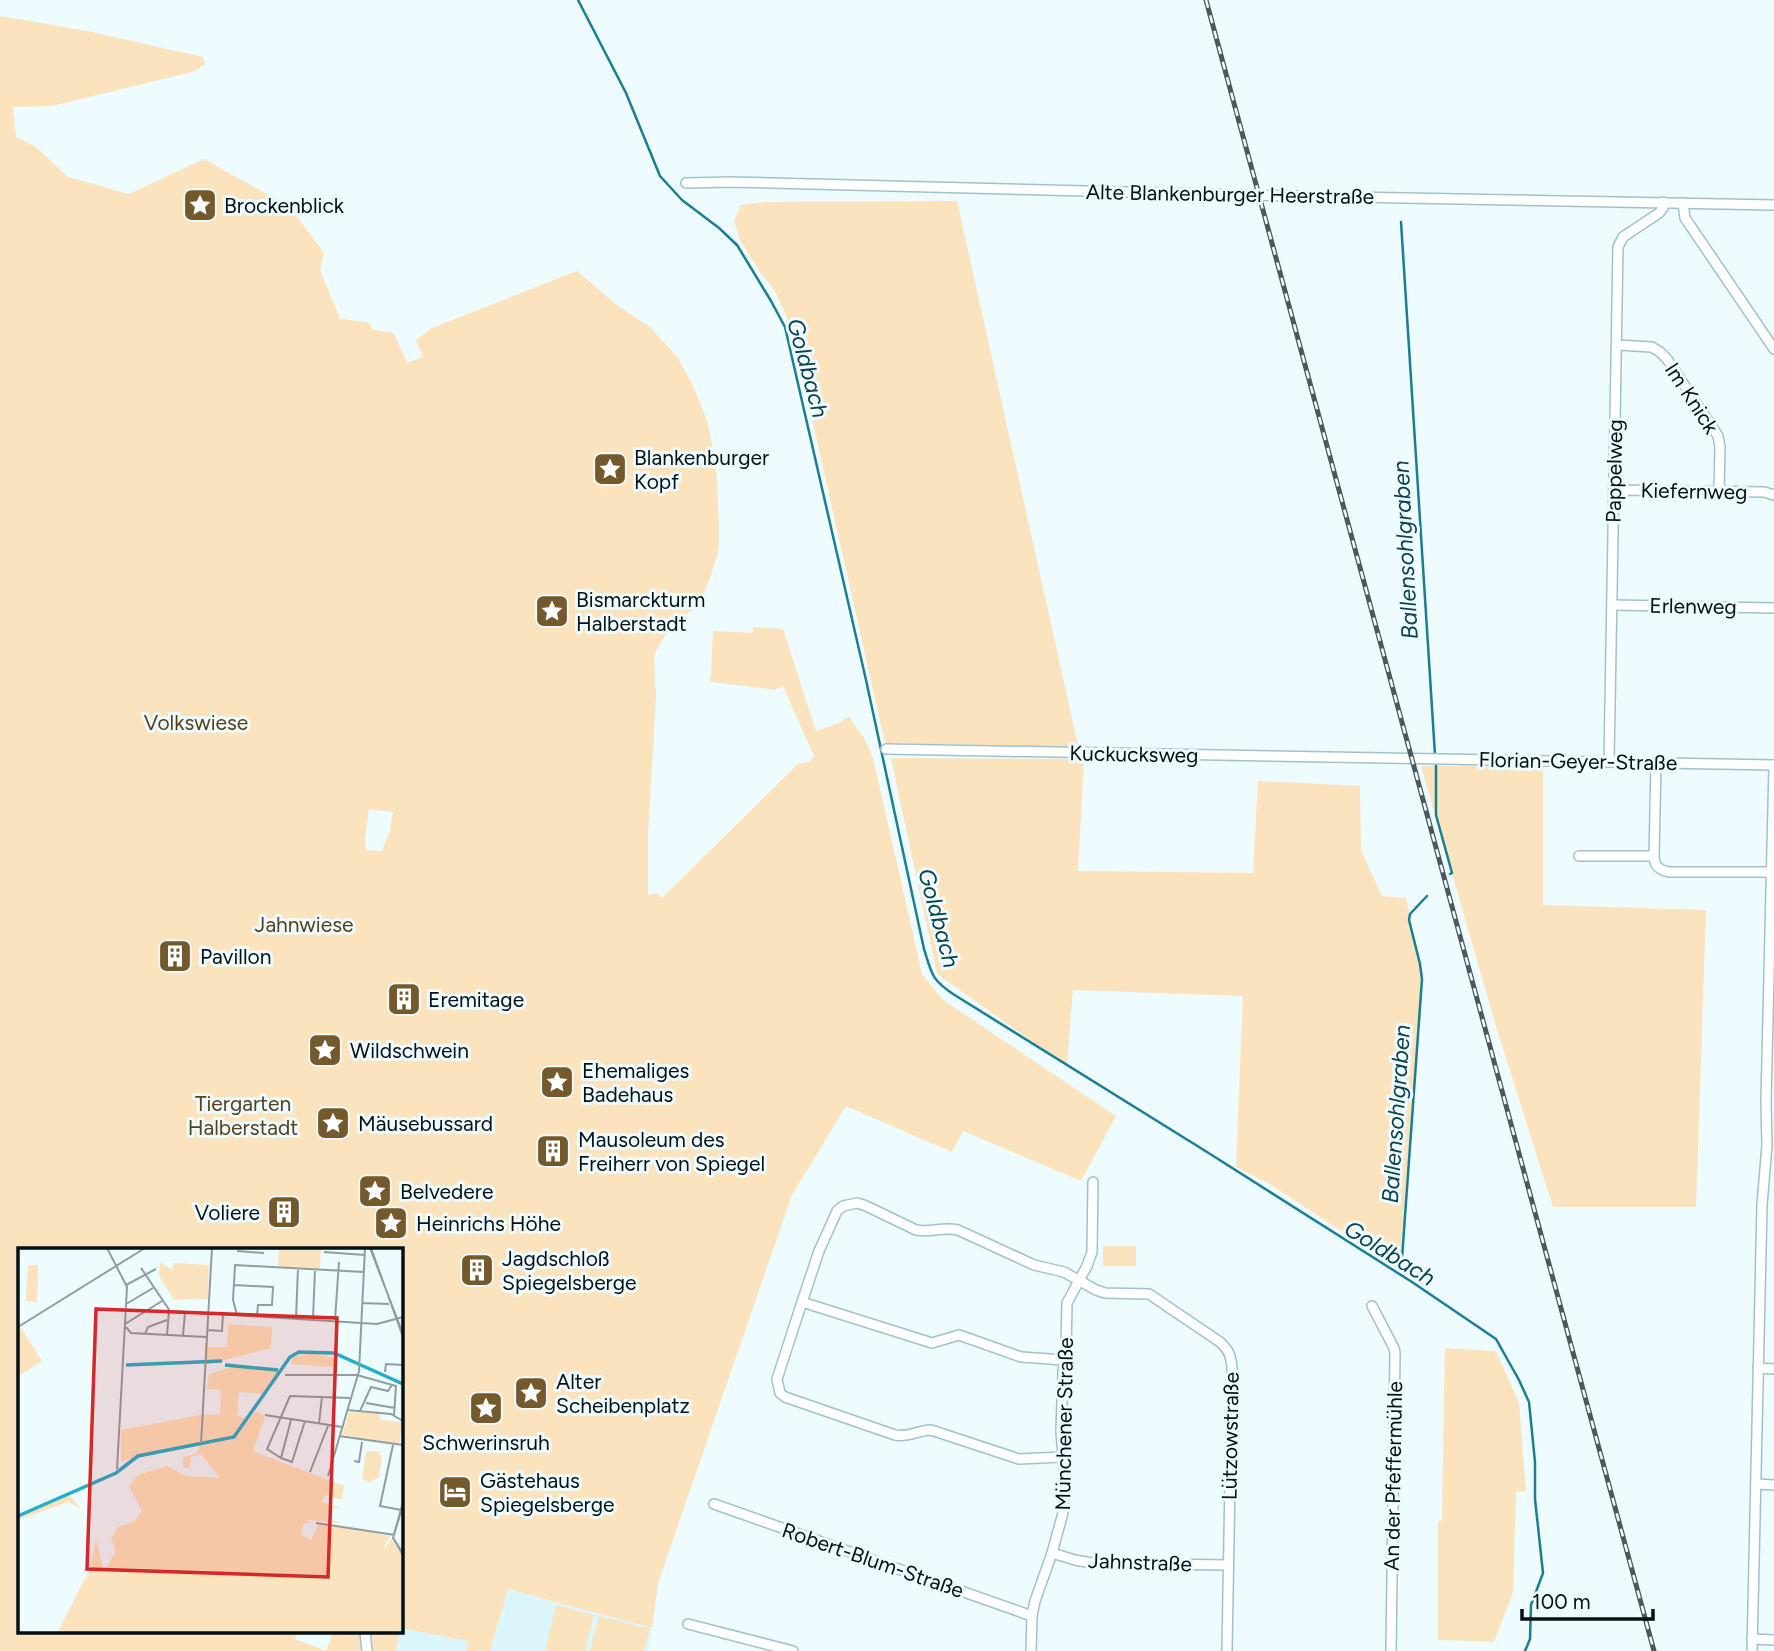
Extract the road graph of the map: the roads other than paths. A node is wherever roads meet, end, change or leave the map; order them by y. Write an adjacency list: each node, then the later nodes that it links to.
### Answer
1 (687, 184): 2 (street, Alte Blankenburger Heerstraße)
2 (1663, 202): 3 (street, Alte Blankenburger Heerstraße); 5 (street, Pappelweg)
3 (1683, 203): 4 (street, Alte Blankenburger Heerstraße); 6 (street)
4 (1774, 205)
5 (1617, 345): 7 (street, Pappelweg); 8 (street, Im Knick)
6 (1774, 349)
7 (1614, 490): 8 (street, Kiefernweg); 10 (street, Pappelweg)
8 (1719, 492): 9 (street, Kiefernweg)
9 (1774, 495)
10 (1612, 605): 11 (street, Erlenweg); 14 (street, Pappelweg)
11 (1774, 608)
12 (886, 749): 13 (street, Kuckucksweg)
13 (1381, 758): 14 (street, Florian-Geyer-Straße)
14 (1609, 762): 15 (street, Florian-Geyer-Straße)
15 (1656, 763): 16 (street, Florian-Geyer-Straße); 18 (street)
16 (1774, 765): 19 (street)
17 (1578, 856): 18 (street)
18 (1654, 856): 19 (street)
19 (1771, 872): 20 (street)
20 (1771, 964): 21 (street)
21 (1770, 1101): 27 (street)
22 (1093, 1182): 23 (street, Münchener Straße)
23 (1080, 1280): 24 (street); 26 (street, Münchener Straße); 34 (street, Lützowstraße)
24 (803, 1302): 26 (street); 29 (street)
25 (1372, 1306): 42 (street, An der Pfeffermühle)
26 (1064, 1360): 29 (street, Münchener Straße)
27 (1758, 1368): 28 (street); 30 (street)
28 (1774, 1368)
29 (1062, 1457): 33 (street, Münchener Straße)
30 (1756, 1484): 31 (street); 37 (street)
31 (1774, 1485)
32 (714, 1504): 35 (street, Robert-Blum-Straße)
33 (1052, 1553): 34 (street, Jahnstraße); 35 (street, Münchener Straße)
34 (1228, 1565): 41 (street, Lützowstraße)
35 (1032, 1616): 40 (street, Münchener Straße)
36 (688, 1624): 39 (street)
37 (1752, 1639): 38 (street); 43 (street)
38 (1774, 1640)
39 (793, 1651)
40 (1031, 1651)
41 (1227, 1651)
42 (1391, 1651)
43 (1752, 1651)

